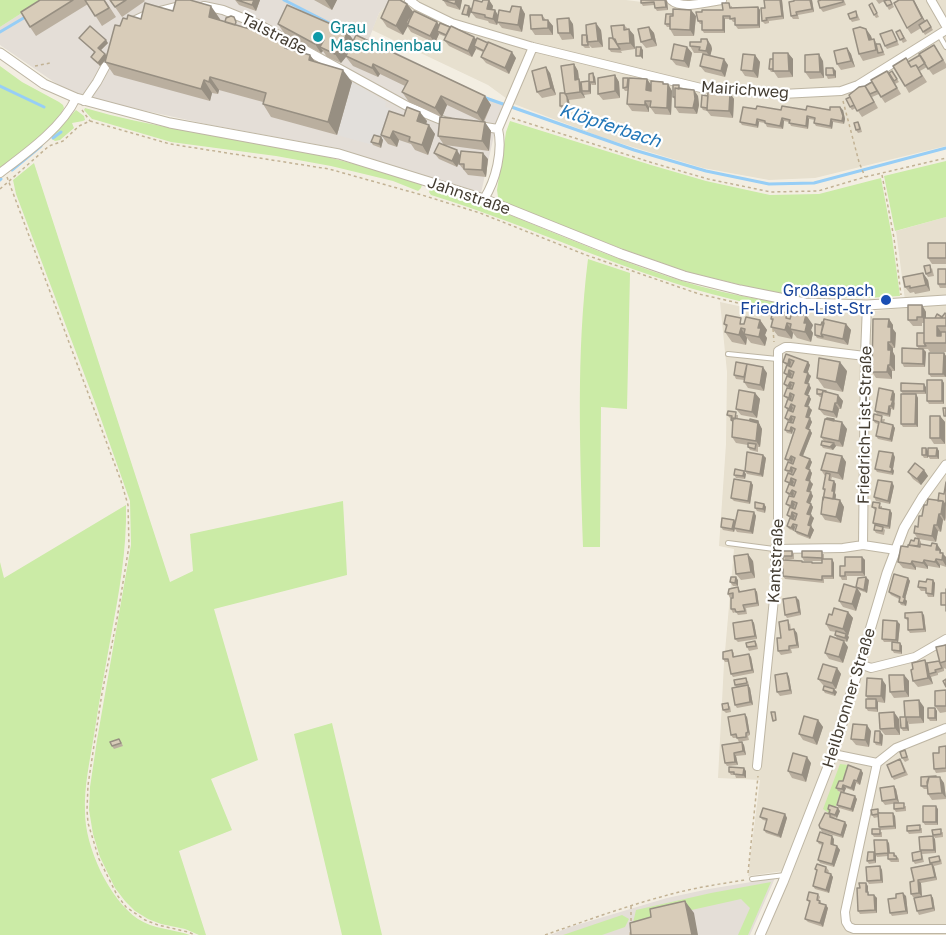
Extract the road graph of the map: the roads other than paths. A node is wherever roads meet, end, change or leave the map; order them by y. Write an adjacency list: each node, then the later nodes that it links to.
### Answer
1 (409, 0): 8 (street, Mairichweg)
2 (671, 0): 5 (street)
3 (722, 0): 5 (street)
4 (930, 0): 7 (street)
5 (703, 1)
6 (122, 28): 13 (street, Talstraße)
7 (944, 30): 8 (street, Mairichweg); 9 (lane)
8 (533, 47): 15 (street)
9 (946, 47)
10 (0, 53): 12 (street, Jahnstraße)
11 (112, 53): 12 (street)
12 (80, 100): 16 (street); 17 (street, Jahnstraße)
13 (455, 123)
14 (466, 124): 15 (street)
15 (498, 129): 17 (street)
16 (2, 172)
17 (484, 199): 19 (street, Jahnstraße)
18 (946, 300): 19 (street, Jahnstraße)
19 (867, 305): 22 (street, Friedrich-List-Straße)
20 (728, 354): 21 (lane)
21 (778, 355): 22 (street); 26 (street, Kantstraße)
22 (865, 356): 25 (street, Friedrich-List-Straße)
23 (946, 465): 27 (street, Heilbronner Straße)
24 (728, 543): 26 (lane)
25 (863, 545): 26 (street); 27 (street)
26 (775, 549): 33 (street, Kantstraße)
27 (896, 550): 29 (street, Heilbronner Straße)
28 (946, 639): 29 (street)
29 (860, 664): 31 (street, Heilbronner Straße)
30 (946, 728): 32 (street)
31 (833, 754): 32 (street); 34 (street, Heilbronner Straße)
32 (877, 763): 36 (street)
33 (758, 766)
34 (786, 875): 35 (lane); 37 (street, Heilbronner Straße)
35 (749, 879)
36 (946, 929)
37 (760, 935)

